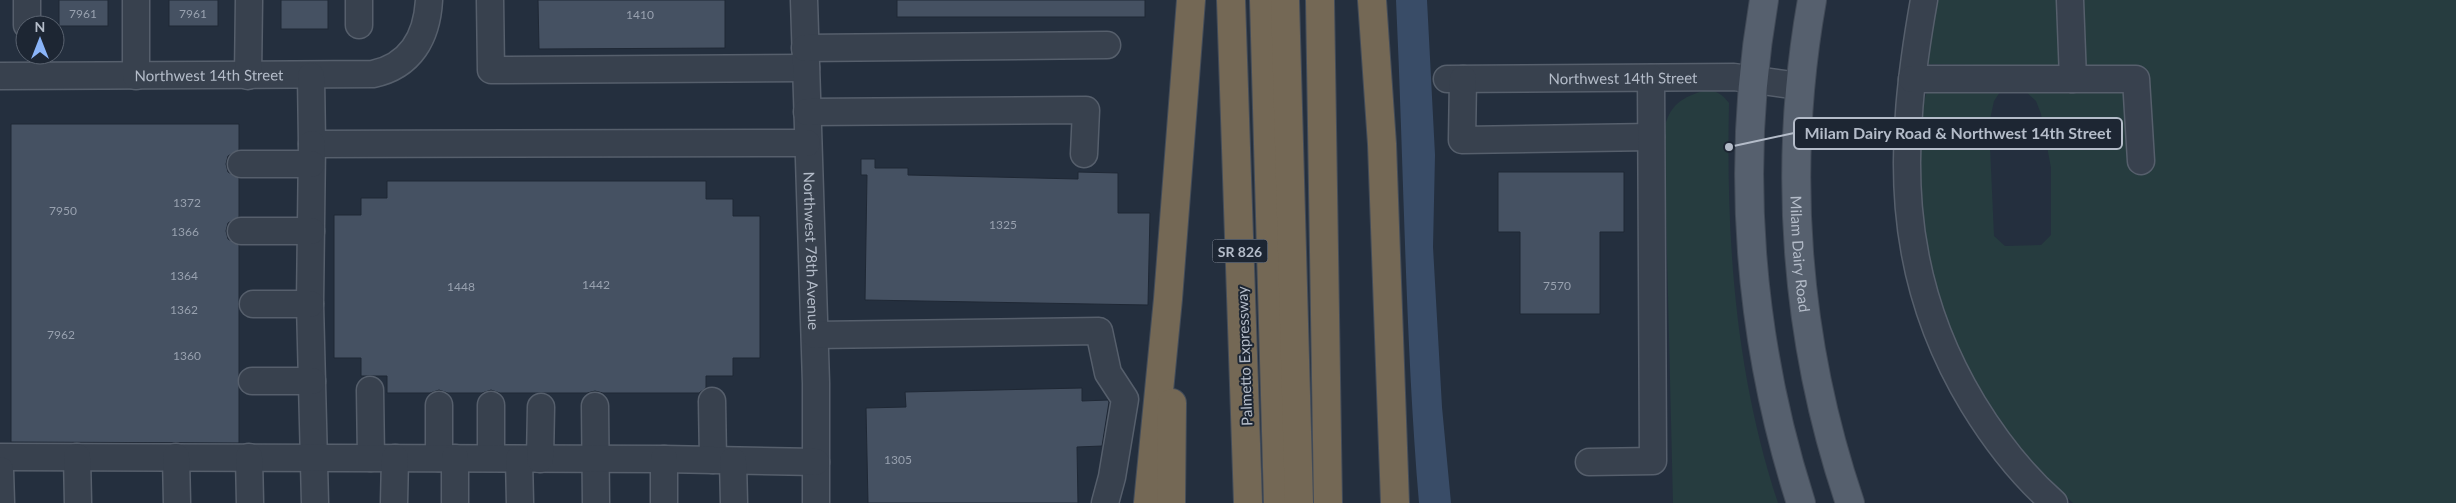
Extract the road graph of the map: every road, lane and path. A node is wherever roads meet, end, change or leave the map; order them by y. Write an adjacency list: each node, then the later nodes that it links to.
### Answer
1 (27, 0): 18 (street)
2 (136, 0): 24 (street)
3 (249, 0): 25 (street)
4 (359, 0): 19 (street)
5 (429, 0): 26 (street, Northwest 14th Street)
6 (490, 0): 21 (street)
7 (804, 0): 21 (street, Northwest 78th Avenue)
8 (1191, 0): 41 (highway)
9 (1231, 0): 84 (highway, Palmetto Expressway / SR 826)
10 (1264, 0): 85 (highway)
11 (1285, 0): 86 (highway)
12 (1320, 0): 67 (highway)
13 (1372, 0): 89 (highway)
14 (1764, 0): 30 (main road)
15 (1812, 0): 31 (main road, Milam Dairy Road)
16 (1924, 0): 28 (street)
17 (2070, 0): 29 (street)
18 (27, 15)
19 (359, 26)
20 (1107, 45): 21 (street)
21 (806, 58): 32 (street, Northwest 78th Avenue)
22 (27, 66): 23 (street, Northwest 14th Street); 24 (street, Northwest 14th Street)
23 (0, 76)
24 (136, 76): 25 (street, Northwest 14th Street)
25 (248, 76): 26 (street, Northwest 14th Street)
26 (311, 76): 35 (street)
27 (1651, 78): 30 (street, Northwest 14th Street); 33 (street); 33 (street, Northwest 14th Street)
28 (1912, 79): 29 (street); 92 (street)
29 (2073, 79): 37 (street)
30 (1753, 80): 31 (street, Northwest 14th Street); 90 (main road)
31 (1799, 86): 91 (main road, Milam Dairy Road)
32 (807, 112): 34 (street, Northwest 78th Avenue); 36 (street)
33 (1651, 137): 66 (street)
34 (807, 143): 35 (street); 44 (street, Northwest 78th Avenue)
35 (312, 154): 38 (street); 40 (street)
36 (1084, 154)
37 (2141, 161)
38 (241, 164)
39 (241, 231): 40 (street)
40 (311, 231): 43 (street)
41 (1168, 299): 82 (highway); 83 (highway)
42 (252, 304): 43 (street)
43 (310, 304): 46 (street)
44 (815, 335): 65 (street, Northwest 78th Avenue); 81 (street)
45 (252, 381): 46 (street)
46 (312, 381): 57 (street)
47 (370, 390): 58 (street)
48 (712, 401): 64 (street)
49 (439, 405): 59 (street)
50 (491, 405): 60 (street)
51 (595, 406): 62 (street)
52 (541, 407): 61 (street)
53 (0, 457): 54 (street)
54 (76, 457): 55 (street); 70 (street)
55 (176, 457): 56 (street); 71 (street)
56 (249, 457): 57 (street); 72 (street)
57 (312, 457): 58 (street); 73 (street)
58 (383, 458): 59 (street); 74 (street)
59 (447, 458): 60 (street); 75 (street)
60 (491, 458): 61 (street)
61 (529, 459): 62 (street); 76 (street)
62 (596, 459): 63 (street); 77 (street)
63 (664, 459): 64 (street); 78 (street)
64 (723, 460): 65 (street); 79 (street)
65 (816, 462): 80 (street, Northwest 78th Avenue)
66 (1589, 462)
67 (1327, 465): 87 (highway); 88 (highway)
68 (0, 470): 69 (street)
69 (1, 503)
70 (78, 503)
71 (177, 503)
72 (250, 503)
73 (315, 503)
74 (394, 503)
75 (455, 503)
76 (520, 503)
77 (596, 503)
78 (664, 503)
79 (734, 503)
80 (816, 503)
81 (1105, 503)
82 (1148, 503)
83 (1171, 503)
84 (1248, 503)
85 (1278, 503)
86 (1299, 503)
87 (1328, 503)
88 (1338, 503)
89 (1394, 503)
90 (1801, 503)
91 (1850, 503)
92 (2054, 503)

